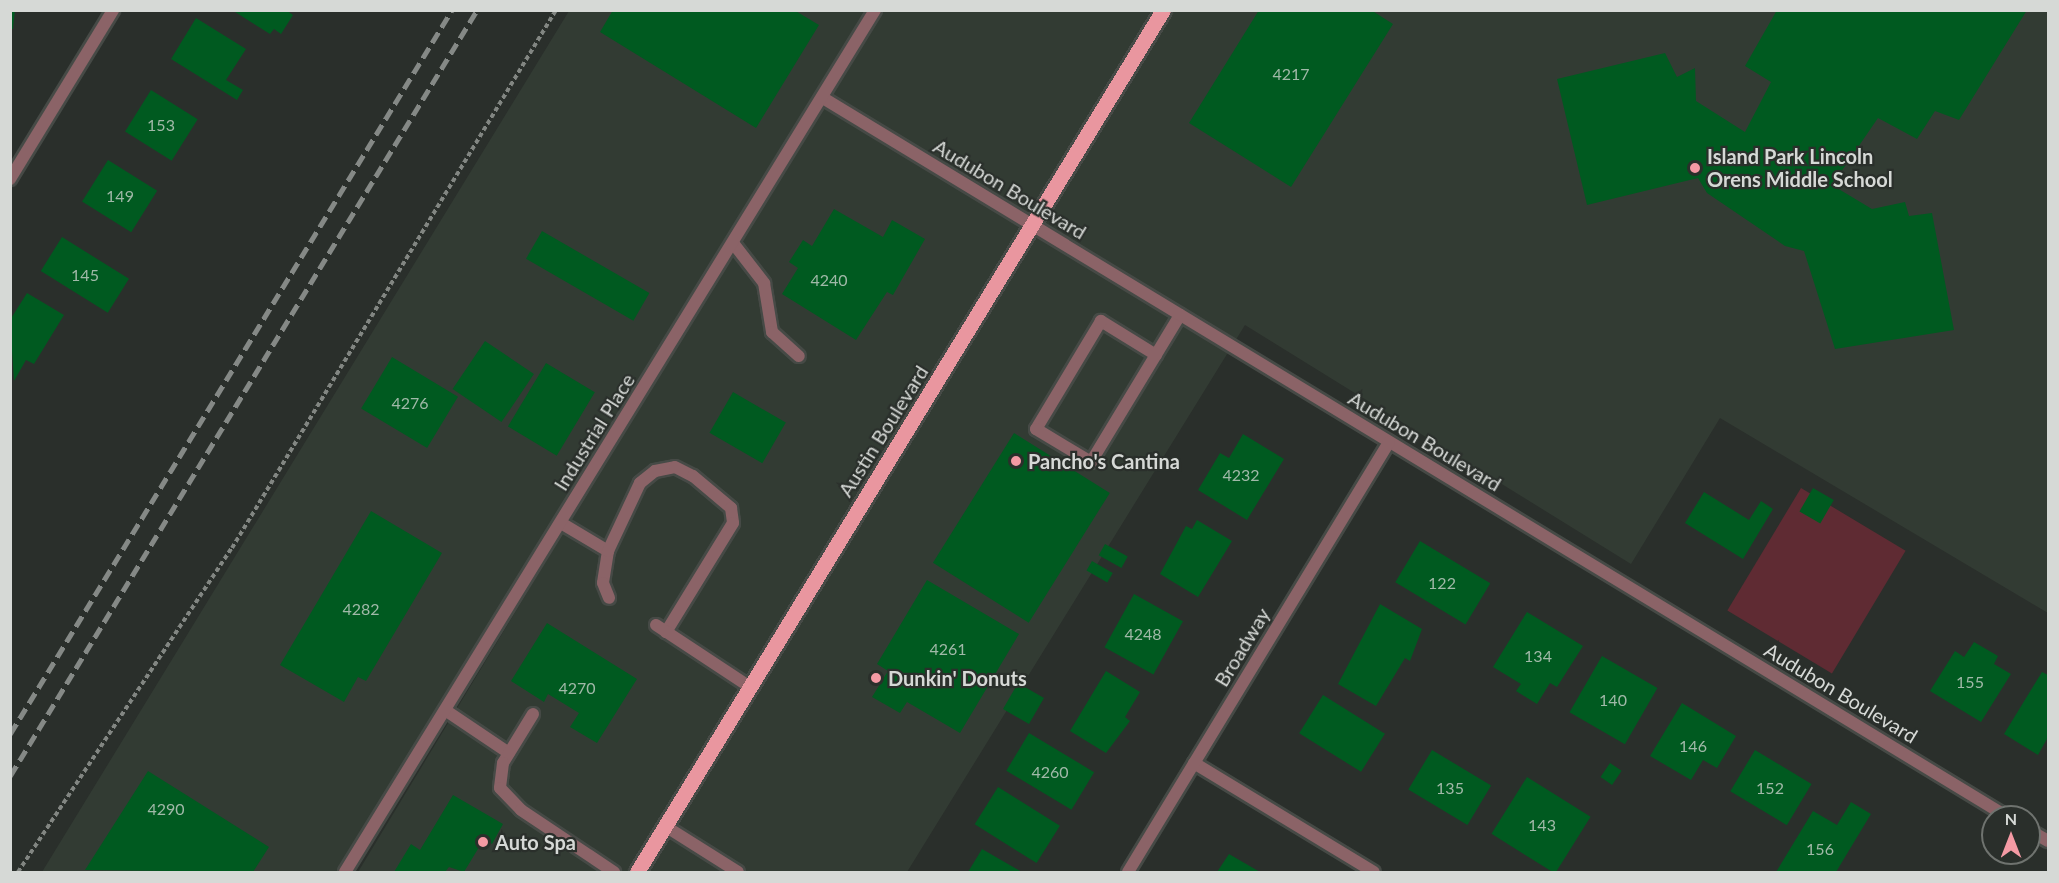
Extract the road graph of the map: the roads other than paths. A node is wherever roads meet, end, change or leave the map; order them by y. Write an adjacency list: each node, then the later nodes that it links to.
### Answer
1 (113, 10): 5 (street)
2 (874, 10): 4 (street, Industrial Place)
3 (1163, 10): 6 (main road, Austin Boulevard)
4 (823, 98): 6 (street, Audubon Boulevard); 7 (street, Industrial Place)
5 (10, 179)
6 (1033, 226): 8 (street, Audubon Boulevard); 15 (main road, Austin Boulevard)
7 (733, 243): 10 (street); 12 (street, Industrial Place)
8 (1180, 315): 9 (street); 11 (street, Audubon Boulevard)
9 (1155, 355): 9 (street)
10 (799, 356)
11 (1389, 442): 19 (street, Broadway); 20 (street, Audubon Boulevard)
12 (561, 523): 13 (street); 16 (street, Industrial Place)
13 (608, 550): 14 (street); 15 (street)
14 (609, 598)
15 (750, 687): 21 (main road, Austin Boulevard)
16 (445, 710): 18 (street); 23 (street, Industrial Place)
17 (533, 714): 18 (street)
18 (509, 753): 24 (street)
19 (1194, 764): 26 (street, Broadway); 27 (street)
20 (1988, 805)
21 (665, 826): 22 (street); 25 (main road, Austin Boulevard)
22 (735, 872)
23 (345, 873)
24 (614, 873)
25 (637, 873)
26 (1128, 873)
27 (1374, 873)

